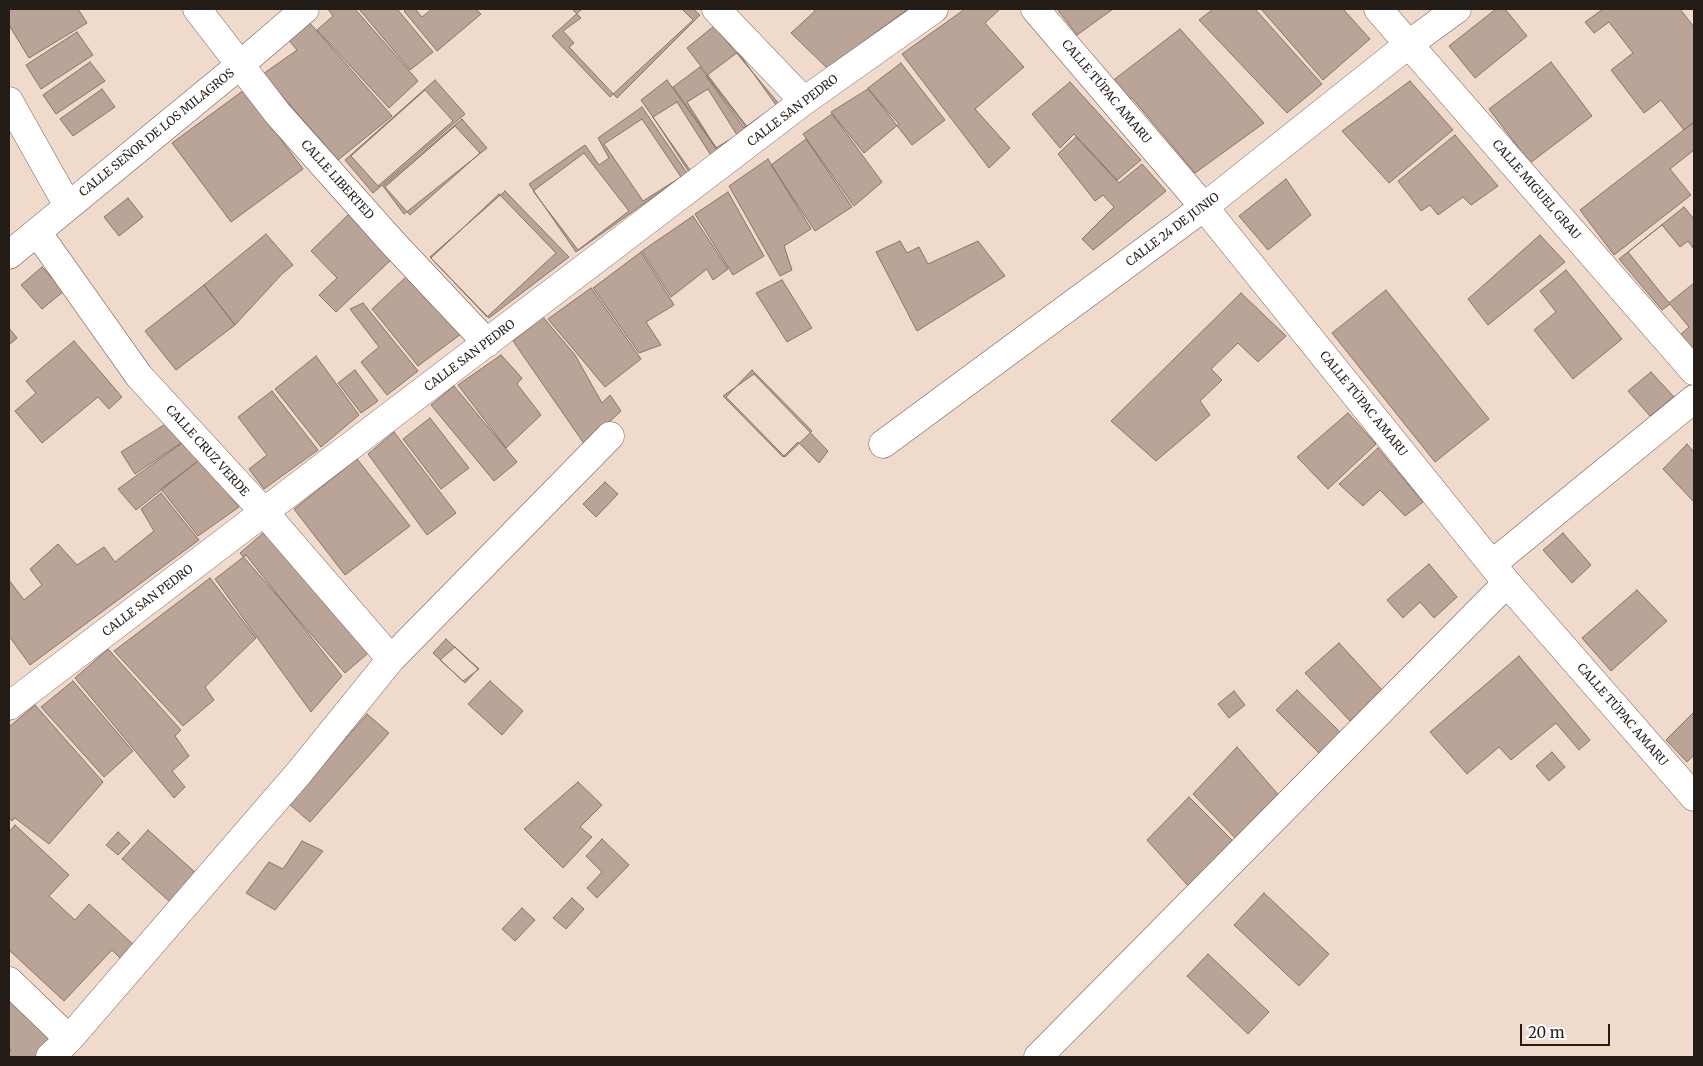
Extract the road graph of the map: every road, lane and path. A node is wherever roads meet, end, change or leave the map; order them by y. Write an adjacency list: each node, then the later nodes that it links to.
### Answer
1 (197, 9): 9 (street, CALLE LIBERTED)
2 (304, 9): 9 (street, CALLE SEÑOR DE LOS MILAGROS)
3 (716, 9): 11 (street)
4 (934, 9): 11 (street, CALLE SAN PEDRO)
5 (1035, 9): 13 (street, CALLE TÚPAC AMARU)
6 (1378, 9): 8 (street, CALLE MIGUEL GRAU)
7 (1457, 9): 8 (street, CALLE 24 DE JUNIO)
8 (1409, 44): 13 (street, CALLE 24 DE JUNIO); 17 (street, CALLE MIGUEL GRAU)
9 (240, 65): 12 (street, CALLE SEÑOR DE LOS MILAGROS); 16 (street, CALLE LIBERTED)
10 (9, 101): 12 (street)
11 (804, 101): 16 (street, CALLE SAN PEDRO)
12 (68, 206): 14 (street, CALLE SEÑOR DE LOS MILAGROS)
13 (1204, 207): 20 (street, CALLE 24 DE JUNIO); 22 (street, CALLE TÚPAC AMARU)
14 (37, 232): 15 (street, CALLE SEÑOR DE LOS MILAGROS); 21 (street, CALLE CRUZ VERDE)
15 (9, 254)
16 (487, 343): 21 (street, CALLE SAN PEDRO)
17 (1694, 371)
18 (1694, 399): 22 (street)
19 (610, 436): 23 (street)
20 (883, 444)
21 (264, 512): 23 (street, CALLE CRUZ VERDE); 24 (street, CALLE SAN PEDRO)
22 (1499, 573): 25 (street, CALLE TÚPAC AMARU); 28 (street)
23 (391, 659): 27 (street)
24 (9, 706)
25 (1694, 797)
26 (9, 981): 27 (street)
27 (60, 1048)
28 (1038, 1057)

